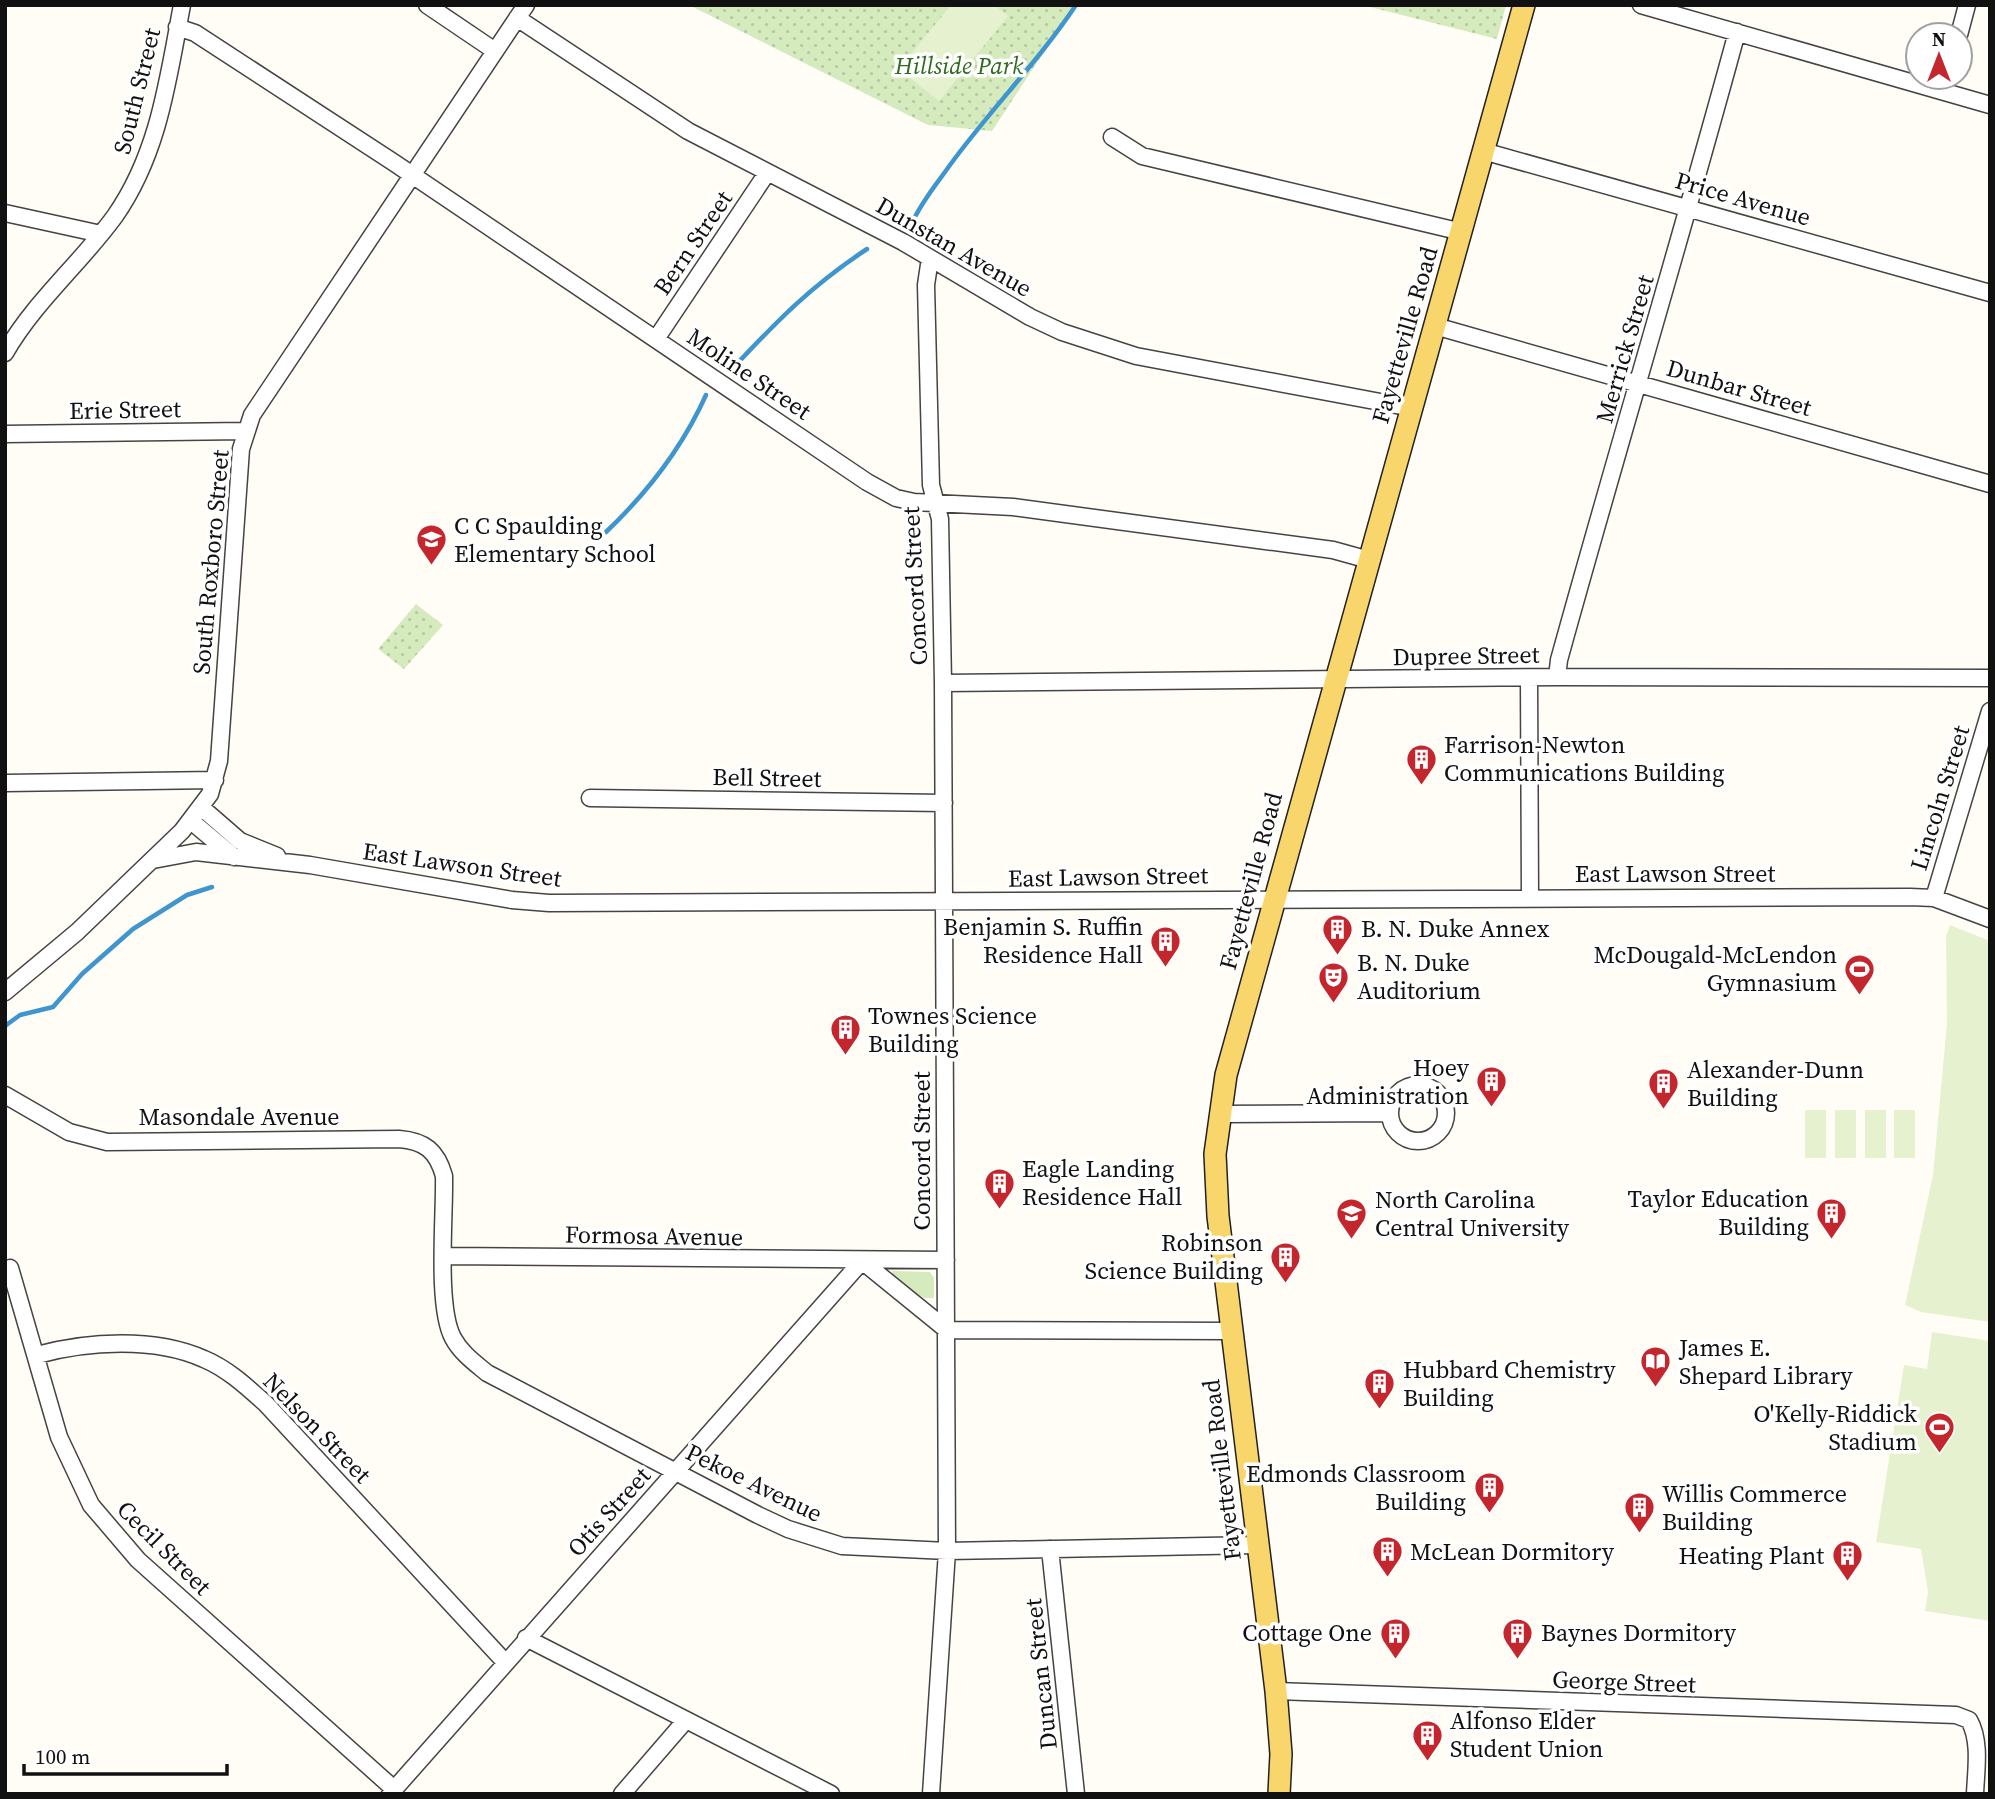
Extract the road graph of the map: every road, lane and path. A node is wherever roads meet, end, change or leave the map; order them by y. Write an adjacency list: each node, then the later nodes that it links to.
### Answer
1 (182, 5): 6 (street, South Street)
2 (427, 5): 8 (street)
3 (1524, 5): 13 (main road, Fayetteville Road)
4 (1641, 5): 7 (street)
5 (521, 12): 8 (street, South Roxboro Street); 14 (street, Dunstan Avenue)
6 (177, 27): 15 (street, Moline Street); 19 (street, South Street)
7 (1737, 32): 9 (street); 16 (street, Merrick Street)
8 (495, 51): 15 (street, South Roxboro Street)
9 (1904, 74)
10 (1961, 91): 11 (street)
11 (1990, 104)
12 (1112, 137): 18 (street)
13 (1483, 151): 16 (street, Price Avenue); 18 (main road, Fayetteville Road)
14 (767, 173): 20 (street, Dunstan Avenue); 23 (street, Bern Street)
15 (412, 175): 23 (street, Moline Street); 27 (street, South Roxboro Street)
16 (1689, 208): 21 (street, Price Avenue); 25 (street, Merrick Street)
17 (5, 213): 19 (street)
18 (1462, 232): 22 (main road, Fayetteville Road)
19 (101, 234): 24 (street, South Street)
20 (930, 258): 26 (street, Dunstan Avenue); 30 (street, Concord Street)
21 (1990, 293)
22 (1435, 326): 25 (street, Dunbar Street); 26 (main road, Fayetteville Road)
23 (656, 339): 30 (street, Moline Street)
24 (5, 353)
25 (1639, 384): 29 (street, Dunbar Street); 32 (street, Merrick Street)
26 (1412, 408): 31 (main road, Fayetteville Road)
27 (246, 431): 28 (street, Erie Street); 38 (street, South Roxboro Street)
28 (5, 434)
29 (1990, 484)
30 (936, 503): 31 (street, Moline Street); 36 (street, Concord Street)
31 (1369, 560): 35 (main road, Fayetteville Road)
32 (1558, 677): 33 (street, Dupree Street); 34 (street, Dupree Street)
33 (1529, 678): 35 (street, Dupree Street); 46 (street)
34 (1990, 678)
35 (1335, 680): 36 (street, Dupree Street); 47 (main road, Fayetteville Road)
36 (943, 682): 41 (street, Concord Street)
37 (1990, 711): 48 (street, Lincoln Street)
38 (215, 780): 39 (street); 42 (street, South Roxboro Street)
39 (5, 783)
40 (590, 798): 41 (street, Bell Street)
41 (944, 803): 49 (street, Concord Street)
42 (197, 814): 43 (street); 44 (street, South Roxboro Street); 45 (street, East Lawson Street)
43 (234, 857): 44 (street, East Lawson Street); 45 (street, East Lawson Street)
44 (153, 860): 51 (street, South Roxboro Street)
45 (310, 865): 49 (street, East Lawson Street)
46 (1530, 897): 47 (street, East Lawson Street); 48 (street, East Lawson Street)
47 (1273, 898): 49 (street, East Lawson Street); 54 (main road, Fayetteville Road)
48 (1934, 898): 50 (street, East Lawson Street)
49 (944, 900): 58 (street, Concord Street)
50 (1990, 919)
51 (5, 992)
52 (5, 1095): 55 (street, Masondale Avenue)
53 (1390, 1113): 54 (street)
54 (1220, 1114): 61 (main road, Fayetteville Road)
55 (444, 1196): 56 (street, Pekoe Avenue)
56 (445, 1256): 57 (street, Formosa Avenue); 63 (street, Pekoe Avenue)
57 (862, 1261): 58 (street, Formosa Avenue); 60 (street); 63 (street, Otis Street)
58 (946, 1261): 60 (street, Concord Street)
59 (10, 1268): 62 (street, Cecil Street)
60 (947, 1330): 61 (street); 66 (street, Concord Street)
61 (1231, 1331): 64 (main road, Fayetteville Road)
62 (37, 1355): 68 (street, Nelson Street); 71 (street, Cecil Street)
63 (676, 1472): 66 (street, Pekoe Avenue); 67 (street, Otis Street)
64 (1257, 1545): 65 (street, Pekoe Avenue); 69 (main road, Fayetteville Road)
65 (1050, 1549): 66 (street, Pekoe Avenue); 75 (street, Duncan Street)
66 (947, 1551): 74 (street, Concord Street)
67 (526, 1638): 68 (street, Otis Street); 70 (street)
68 (505, 1661): 71 (street, Otis Street)
69 (1276, 1690): 76 (main road, Fayetteville Road); 77 (street, George Street)
70 (686, 1720): 72 (street); 73 (street)
71 (392, 1792)
72 (622, 1794)
73 (831, 1794)
74 (931, 1794)
75 (1076, 1794)
76 (1279, 1794)
77 (1975, 1794)

